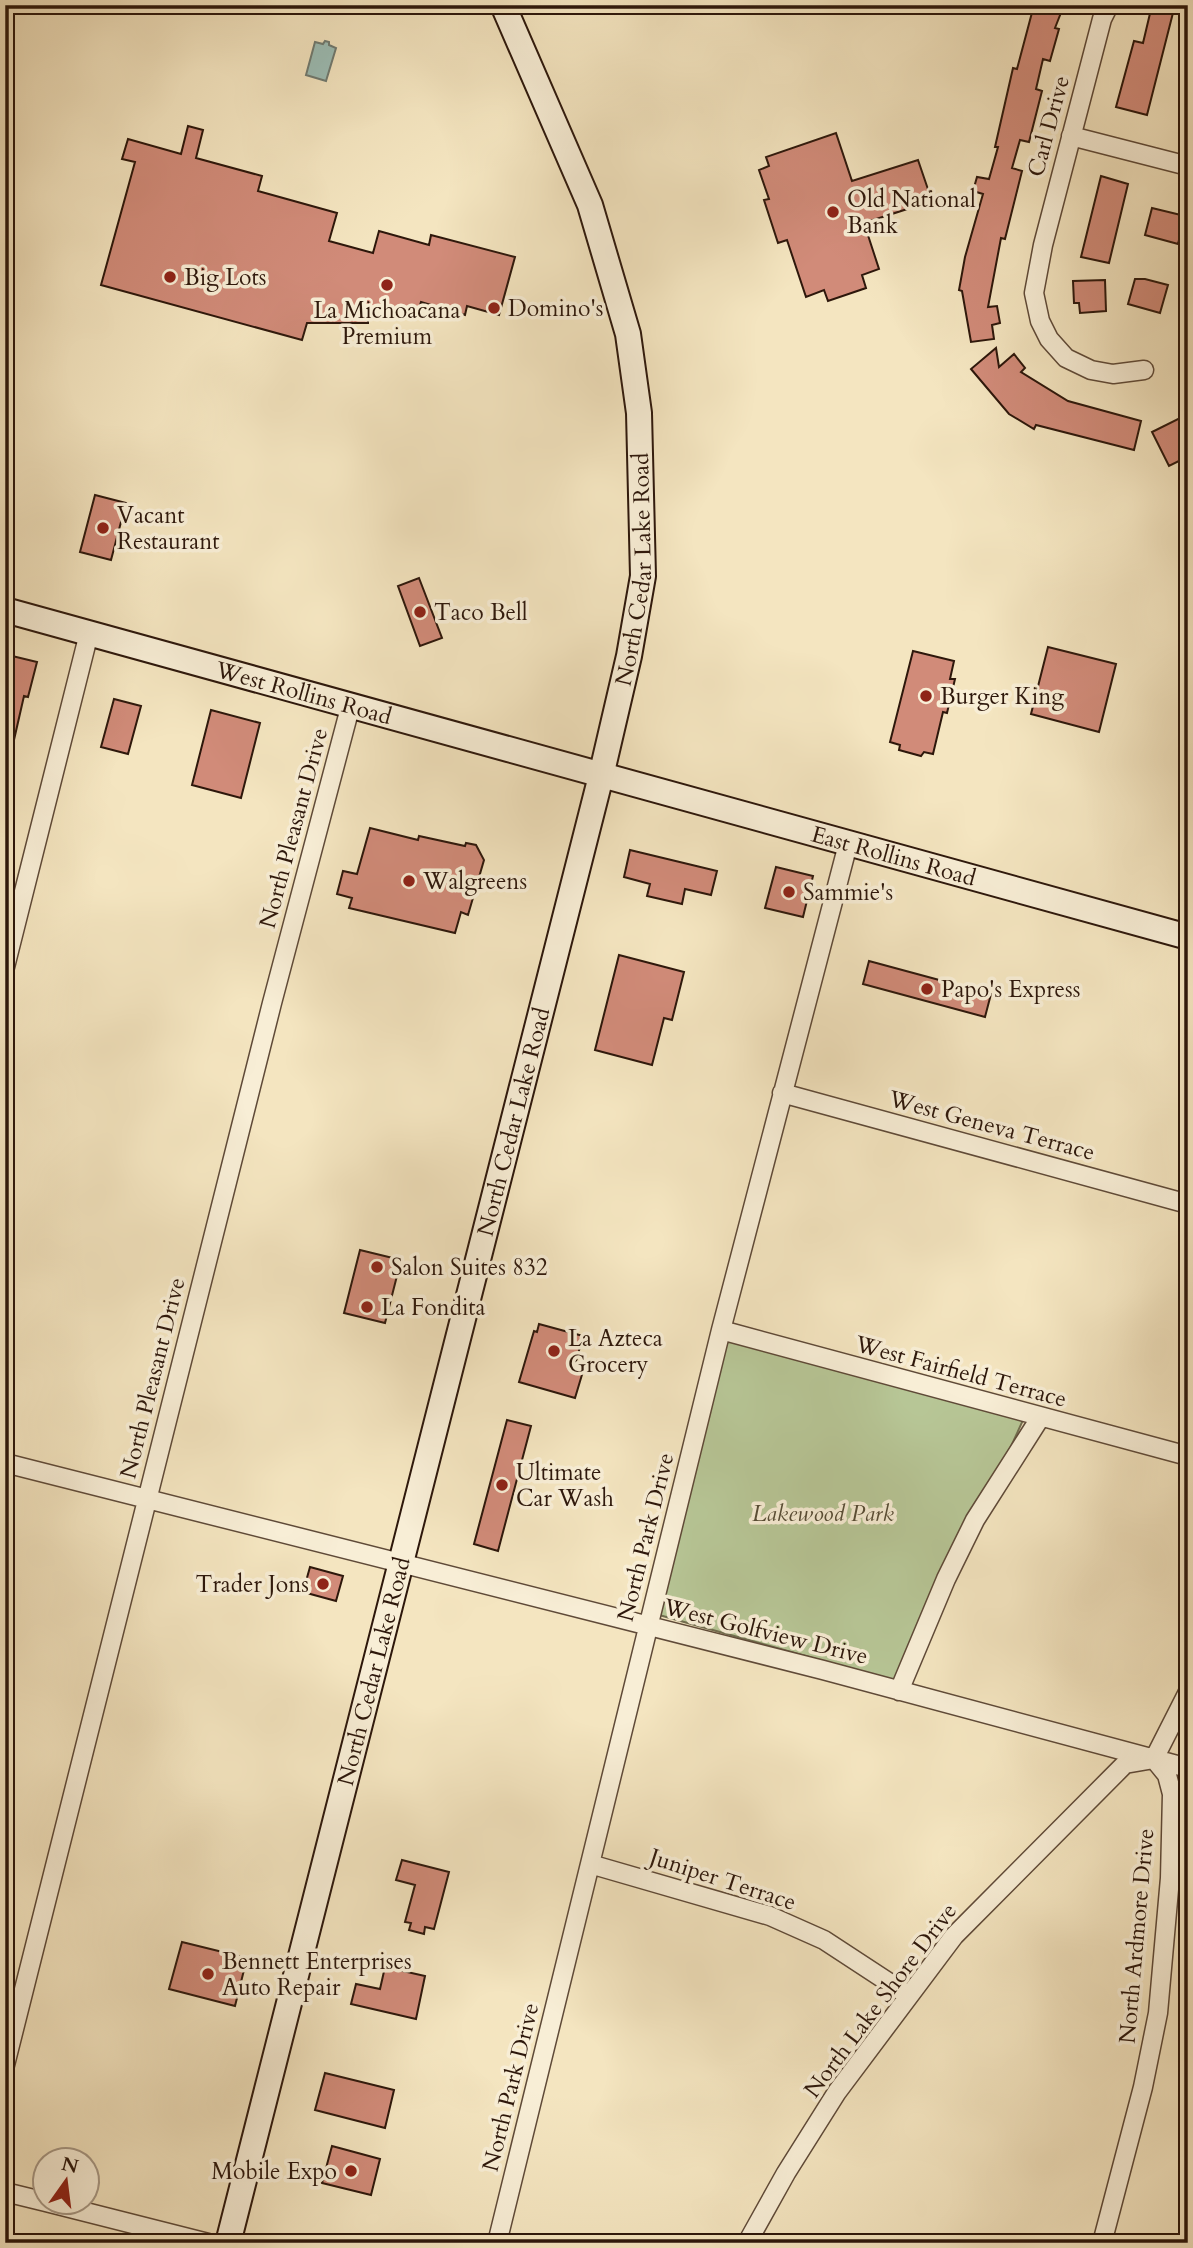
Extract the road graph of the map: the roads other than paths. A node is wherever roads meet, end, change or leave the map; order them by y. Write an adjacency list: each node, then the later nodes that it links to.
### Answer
1 (503, 5): 9 (main road, North Cedar Lake Road)
2 (1108, 5): 3 (street, Carl Drive)
3 (1071, 136): 4 (street); 5 (street, Carl Drive)
4 (1188, 166)
5 (1144, 370)
6 (5, 610): 7 (main road, West Rollins Road)
7 (89, 633): 8 (main road, West Rollins Road); 12 (street)
8 (351, 704): 9 (main road, West Rollins Road); 19 (street, North Pleasant Drive)
9 (601, 776): 10 (main road, East Rollins Road); 20 (main road, North Cedar Lake Road)
10 (848, 844): 11 (main road, East Rollins Road); 13 (street, North Park Drive)
11 (1188, 937)
12 (5, 967)
13 (782, 1093): 14 (street, West Geneva Terrace); 15 (street, North Park Drive)
14 (1188, 1204)
15 (721, 1331): 16 (street, West Fairfield Terrace); 21 (street, North Park Drive)
16 (1040, 1418): 17 (street, West Fairfield Terrace); 22 (street)
17 (1188, 1456)
18 (5, 1463): 19 (street, West Golfview Drive)
19 (147, 1498): 20 (street, West Golfview Drive); 28 (street, North Pleasant Drive)
20 (400, 1563): 21 (street, West Golfview Drive); 33 (main road, North Cedar Lake Road)
21 (649, 1626): 22 (street, West Golfview Drive); 26 (street, North Park Drive)
22 (899, 1691): 24 (street, West Golfview Drive)
23 (1188, 1692): 24 (street)
24 (1154, 1759): 25 (street, West Golfview Drive); 27 (street, North Lake Shore Drive); 36 (street, North Ardmore Drive)
25 (1188, 1768)
26 (590, 1864): 27 (street, Juniper Terrace); 34 (street, North Park Drive)
27 (908, 1995): 35 (street, North Lake Shore Drive)
28 (5, 2065)
29 (5, 2192): 30 (street)
30 (32, 2199)
31 (101, 2216): 32 (street)
32 (208, 2243)
33 (228, 2243)
34 (497, 2243)
35 (747, 2243)
36 (1102, 2243)

